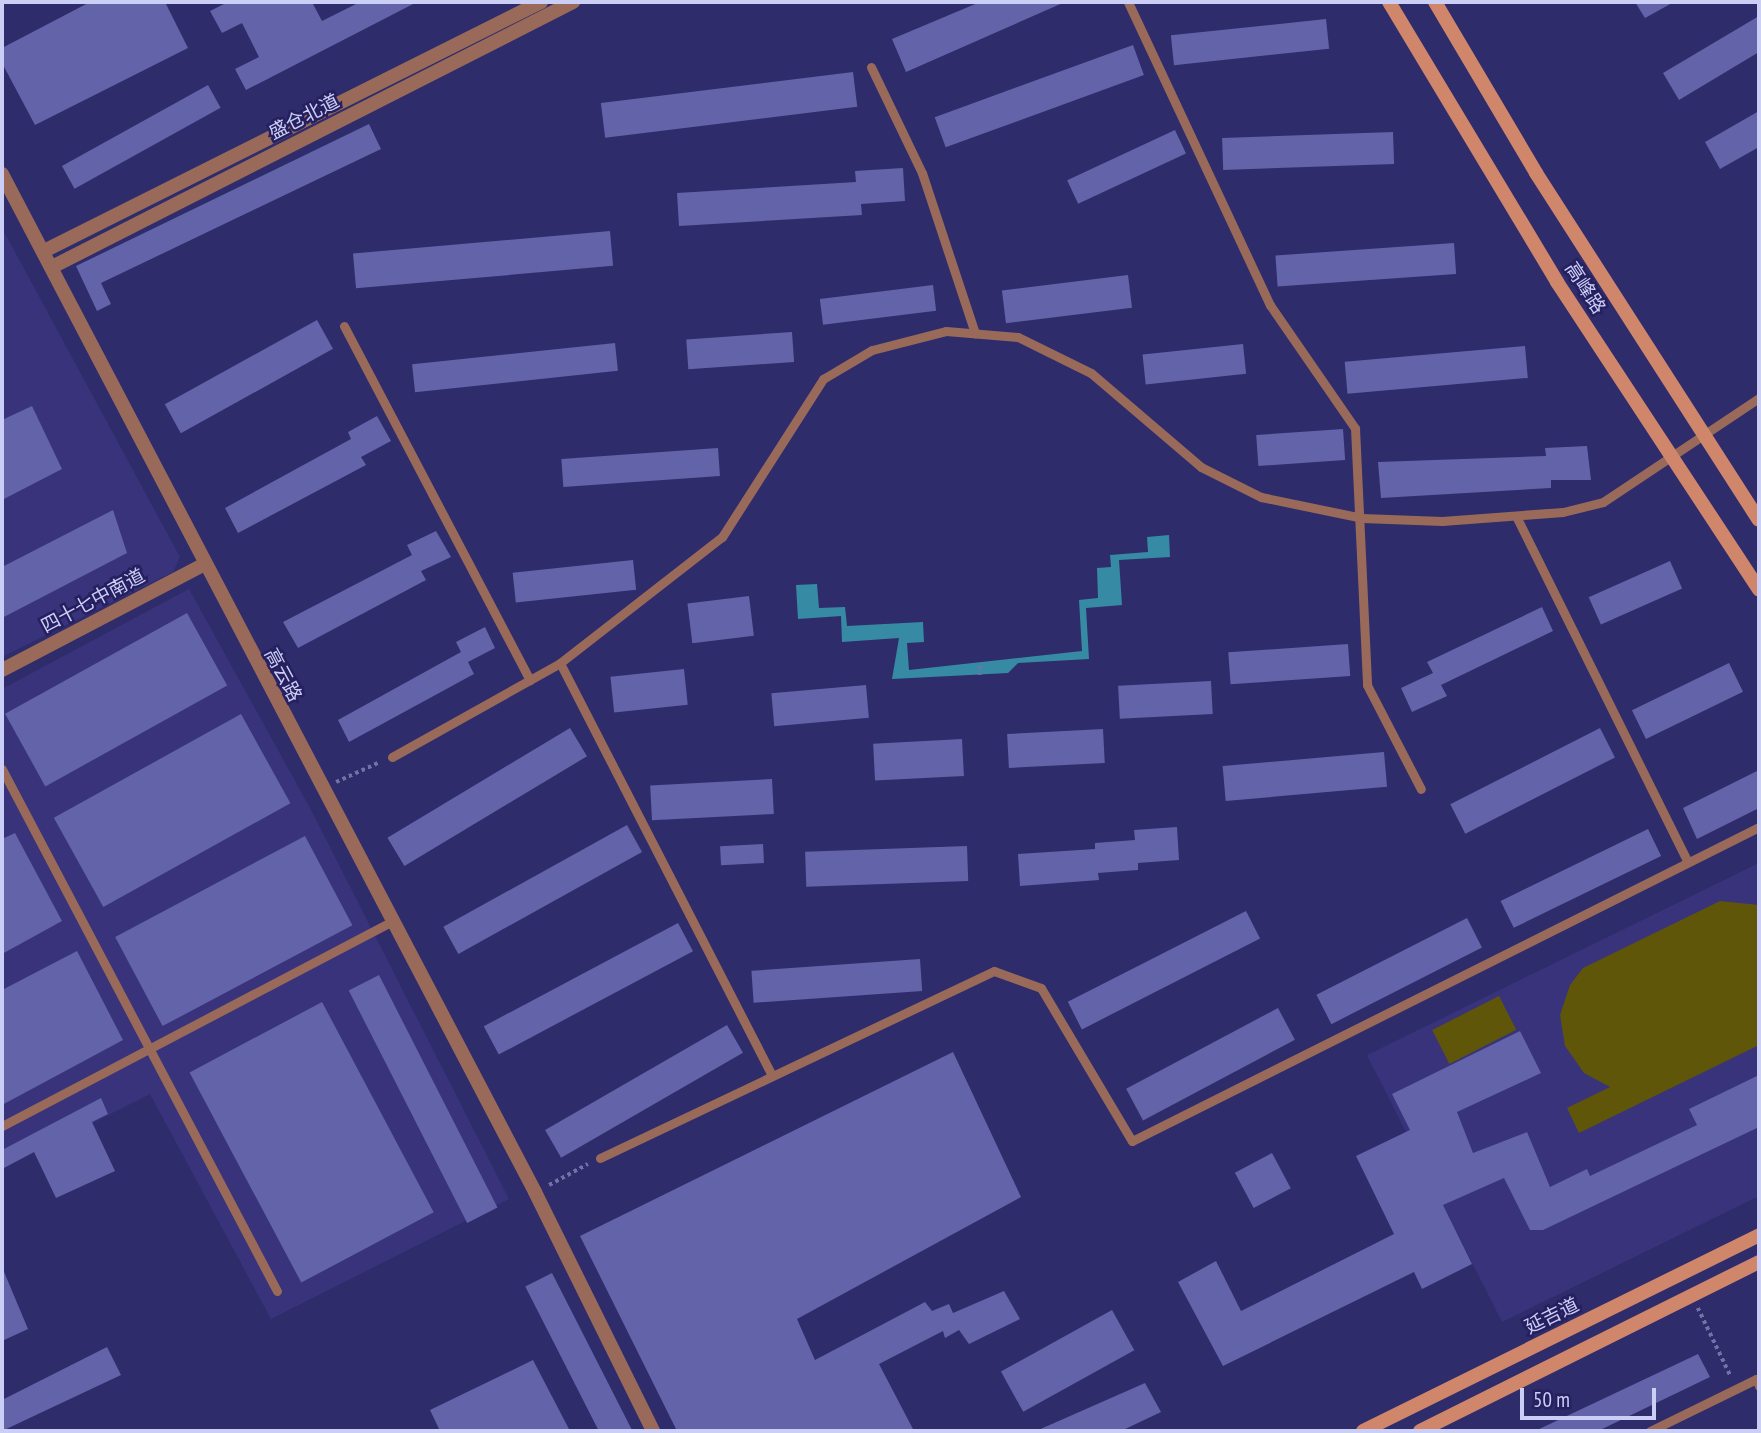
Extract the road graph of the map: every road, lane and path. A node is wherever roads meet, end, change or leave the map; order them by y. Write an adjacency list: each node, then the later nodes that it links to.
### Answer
1 (541, 2): 8 (street, 盛仓北道)
2 (573, 2): 9 (street, 盛仓北道)
3 (1128, 2): 16 (lane)
4 (1389, 2): 14 (main road, 高峰路)
5 (1435, 2): 13 (main road, 高峰路)
6 (871, 68): 11 (lane)
7 (2, 174): 8 (street, 高云路)
8 (44, 251): 9 (street, 高云路)
9 (52, 267): 18 (street, 高云路)
10 (344, 326): 24 (lane)
11 (975, 333): 16 (lane); 20 (lane)
12 (1759, 398): 13 (lane)
13 (1703, 434): 14 (lane); 17 (main road, 高峰路)
14 (1671, 454): 15 (lane); 19 (main road, 高峰路)
15 (1516, 516): 16 (lane); 30 (lane)
16 (1362, 518): 28 (lane)
17 (1759, 520)
18 (203, 565): 22 (street, 四十七中南道); 27 (street, 高云路)
19 (1759, 590)
20 (560, 663): 24 (lane); 33 (lane)
21 (980, 666): 23 (path)
22 (2, 670)
23 (980, 675)
24 (530, 680): 25 (lane)
25 (392, 757): 27 (path)
26 (2, 769): 32 (lane)
27 (321, 789): 31 (street, 高云路)
28 (1421, 789)
29 (1759, 827): 30 (lane)
30 (1688, 862): 33 (lane)
31 (391, 922): 32 (lane); 36 (street, 高云路)
32 (148, 1052): 34 (lane); 39 (lane)
33 (771, 1073): 35 (lane)
34 (2, 1126)
35 (600, 1158): 36 (path)
36 (535, 1192): 44 (street, 高云路)
37 (1759, 1235): 43 (main road, 延吉道)
38 (1759, 1262): 40 (main road)
39 (277, 1291)
40 (1692, 1296): 42 (path); 45 (main road)
41 (1759, 1386): 42 (lane)
42 (1737, 1388): 46 (lane)
43 (1368, 1430)
44 (653, 1431)
45 (1420, 1431)
46 (1650, 1431)

